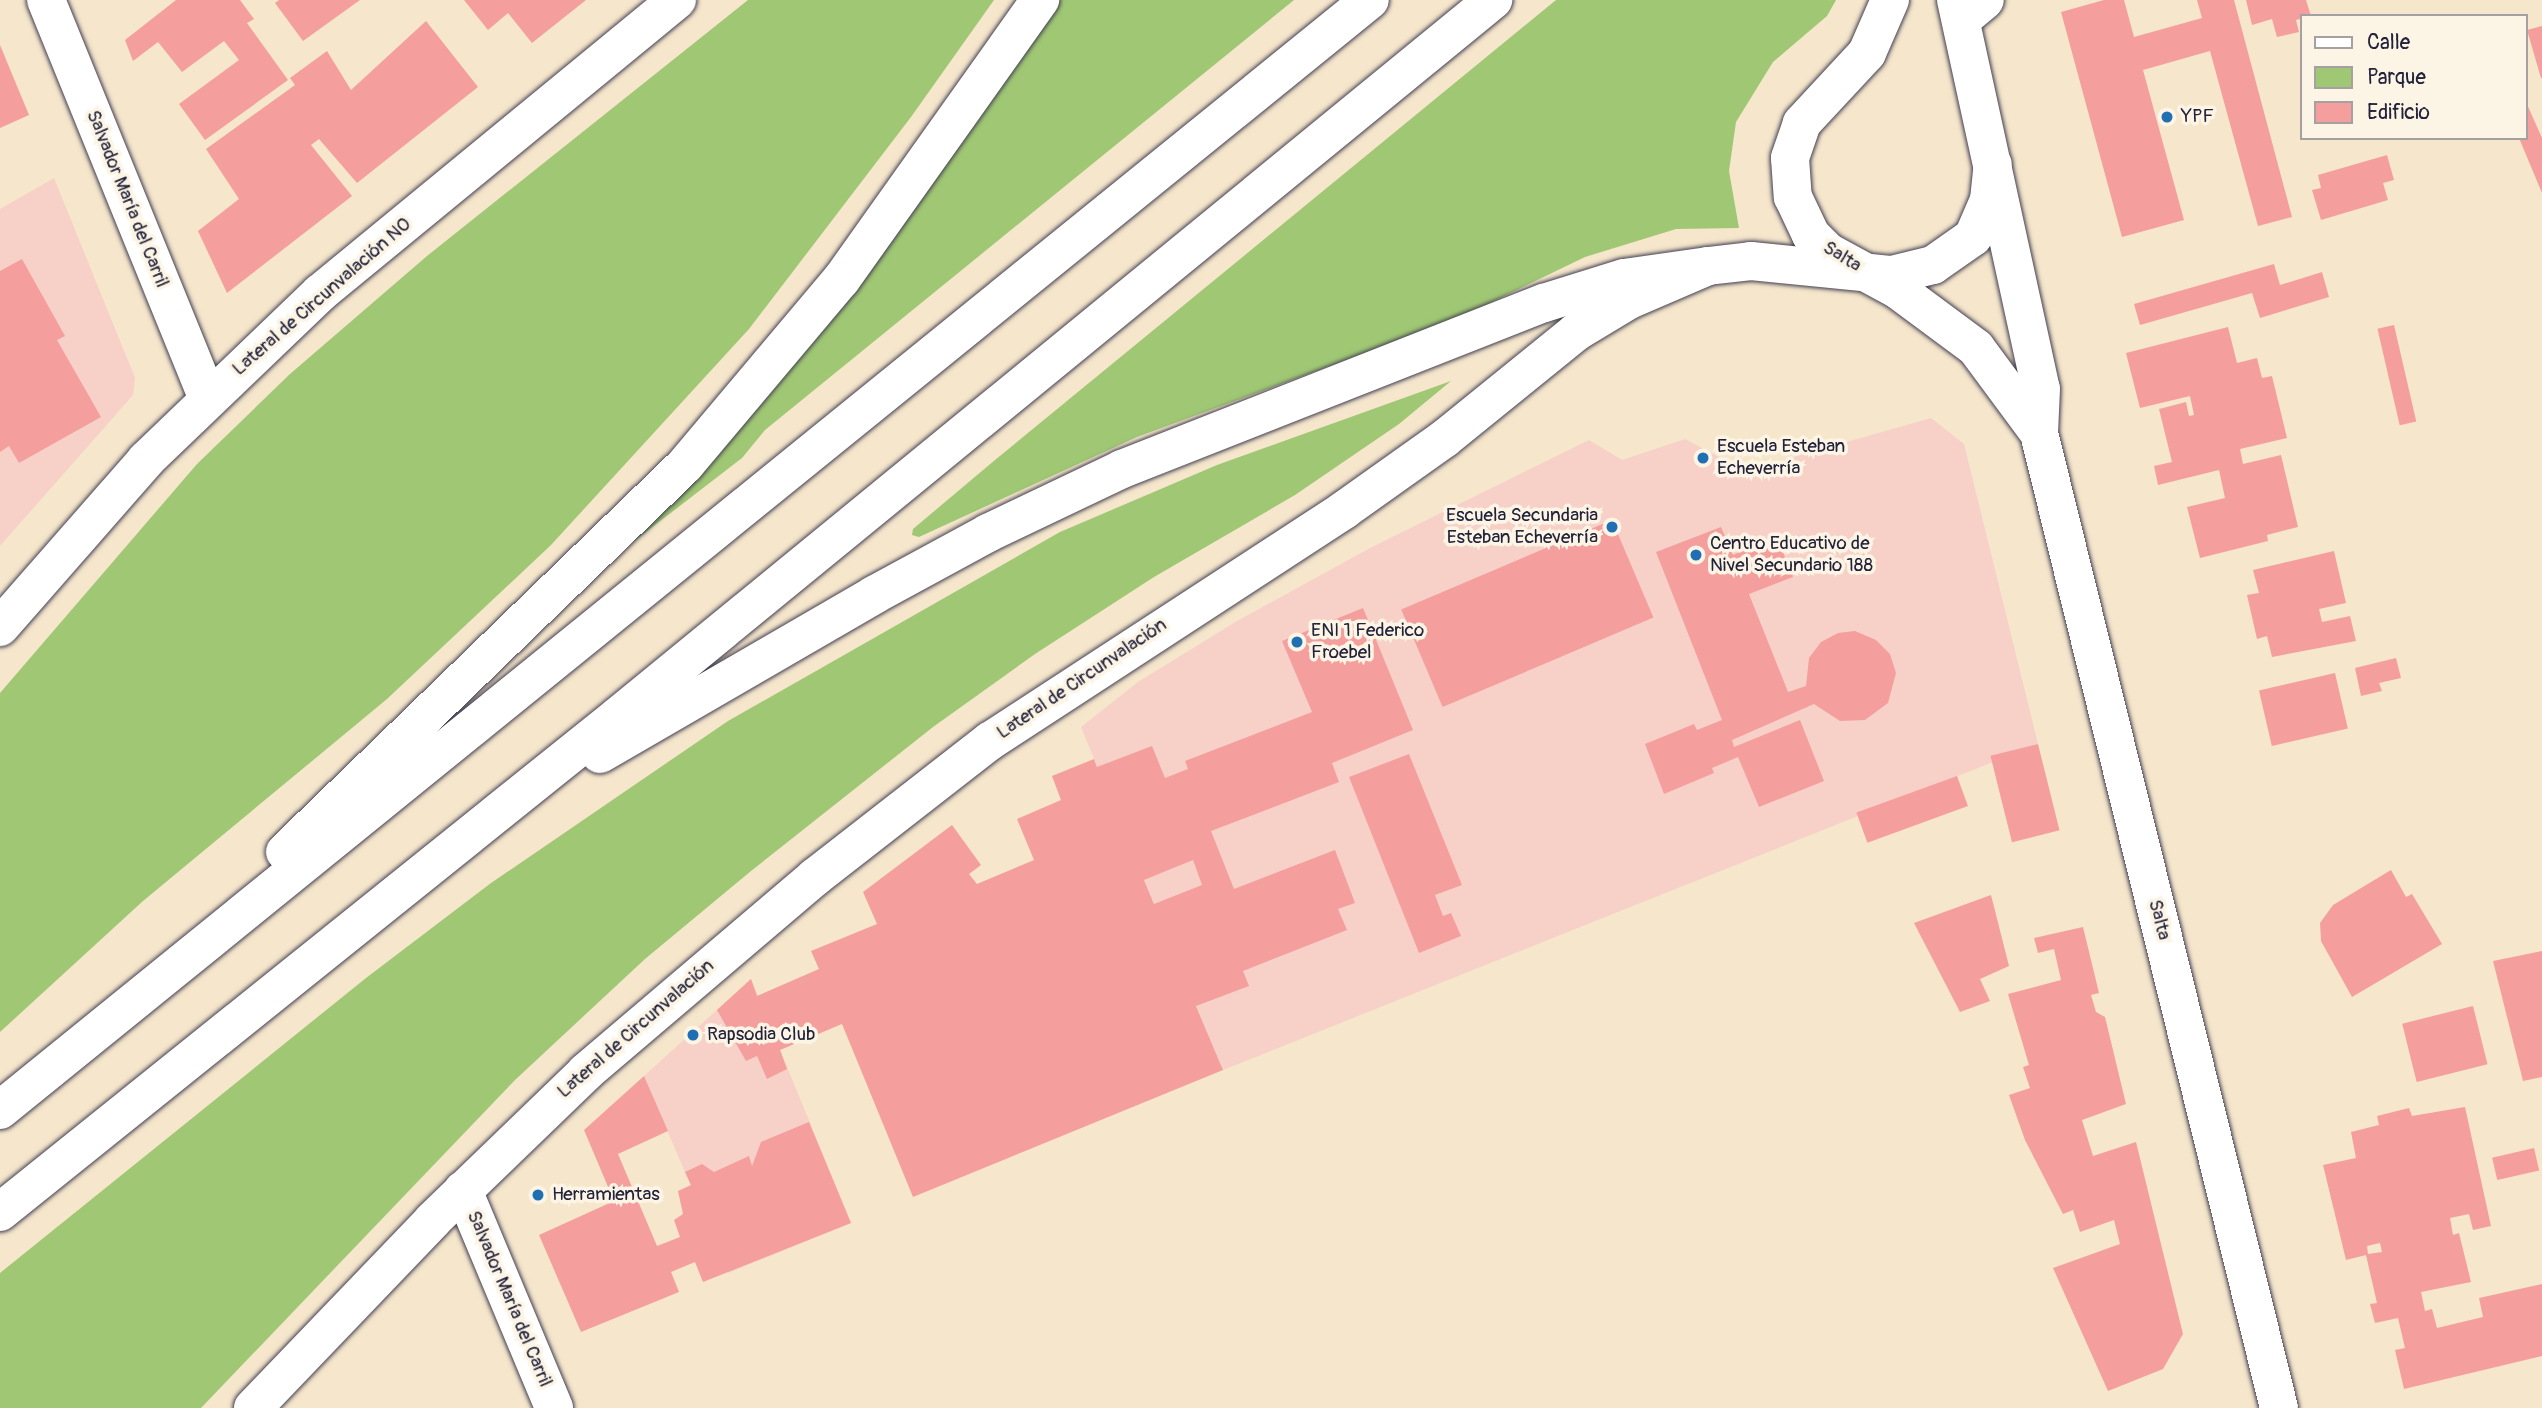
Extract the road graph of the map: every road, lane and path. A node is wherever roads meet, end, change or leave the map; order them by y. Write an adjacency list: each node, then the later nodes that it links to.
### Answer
1 (46, 0): 11 (main road, Salvador María del Carril)
2 (677, 0): 11 (main road, Lateral de Circunvalación NO)
3 (1040, 0): 15 (main road)
4 (1370, 0): 15 (main road)
5 (1493, 0): 14 (main road)
6 (1890, 0): 10 (main road, Salta)
7 (1968, 7): 8 (main road, Salta)
8 (1993, 164): 10 (main road, Lateral de Circunvalación); 12 (main road, Salta)
9 (1708, 266): 10 (main road, Lateral de Circunvalación); 14 (main road); 17 (main road, Lateral de Circunvalación)
10 (1869, 274): 12 (main road, Salta)
11 (208, 398): 13 (main road, Lateral de Circunvalación NO)
12 (2039, 433): 19 (main road, Salta)
13 (0, 627)
14 (486, 820): 18 (main road)
15 (152, 986): 16 (main road)
16 (0, 1110)
17 (463, 1190): 20 (main road, Lateral de Circunvalación); 21 (main road, Salvador María del Carril)
18 (0, 1212)
19 (2276, 1407)
20 (253, 1408)
21 (554, 1408)

